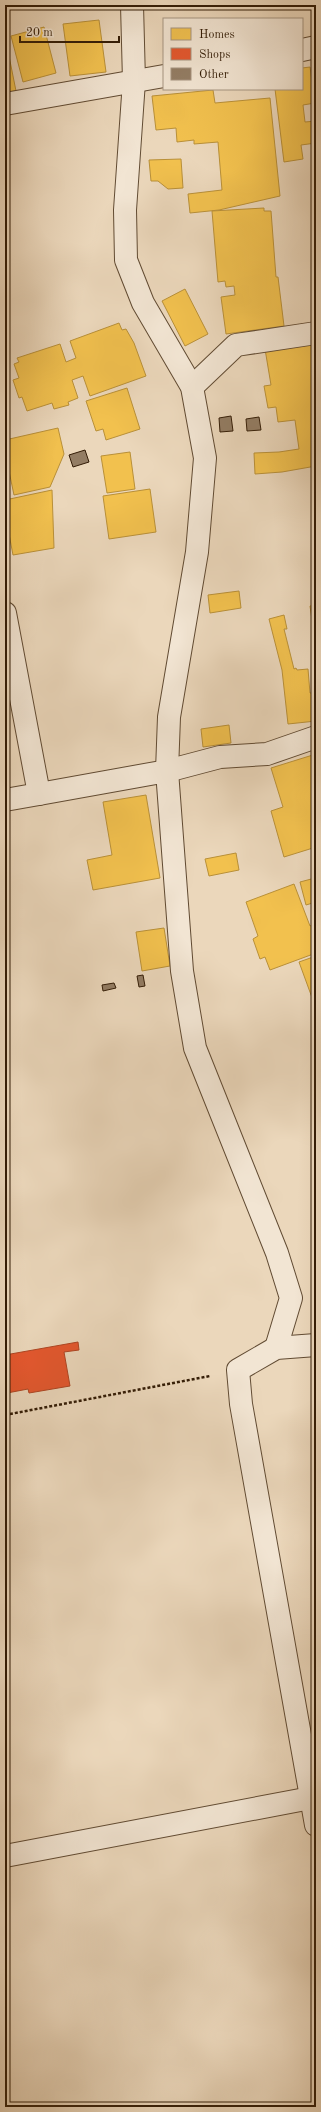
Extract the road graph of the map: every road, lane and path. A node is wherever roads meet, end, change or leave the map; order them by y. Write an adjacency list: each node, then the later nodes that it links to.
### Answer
1 (132, 5): 5 (street)
2 (316, 47): 3 (street)
3 (303, 50)
4 (163, 76): 5 (street)
5 (134, 81): 6 (street); 8 (street)
6 (5, 104)
7 (316, 333): 8 (street)
8 (192, 387): 11 (street)
9 (5, 613): 12 (street)
10 (316, 737): 11 (street)
11 (167, 771): 12 (street); 15 (street)
12 (39, 794): 13 (street)
13 (5, 800)
14 (316, 1345): 15 (street)
15 (276, 1348): 16 (street)
16 (238, 1370): 17 (path); 18 (street)
17 (5, 1415)
18 (314, 1798): 19 (street); 20 (street)
19 (316, 1825)
20 (5, 1856)

